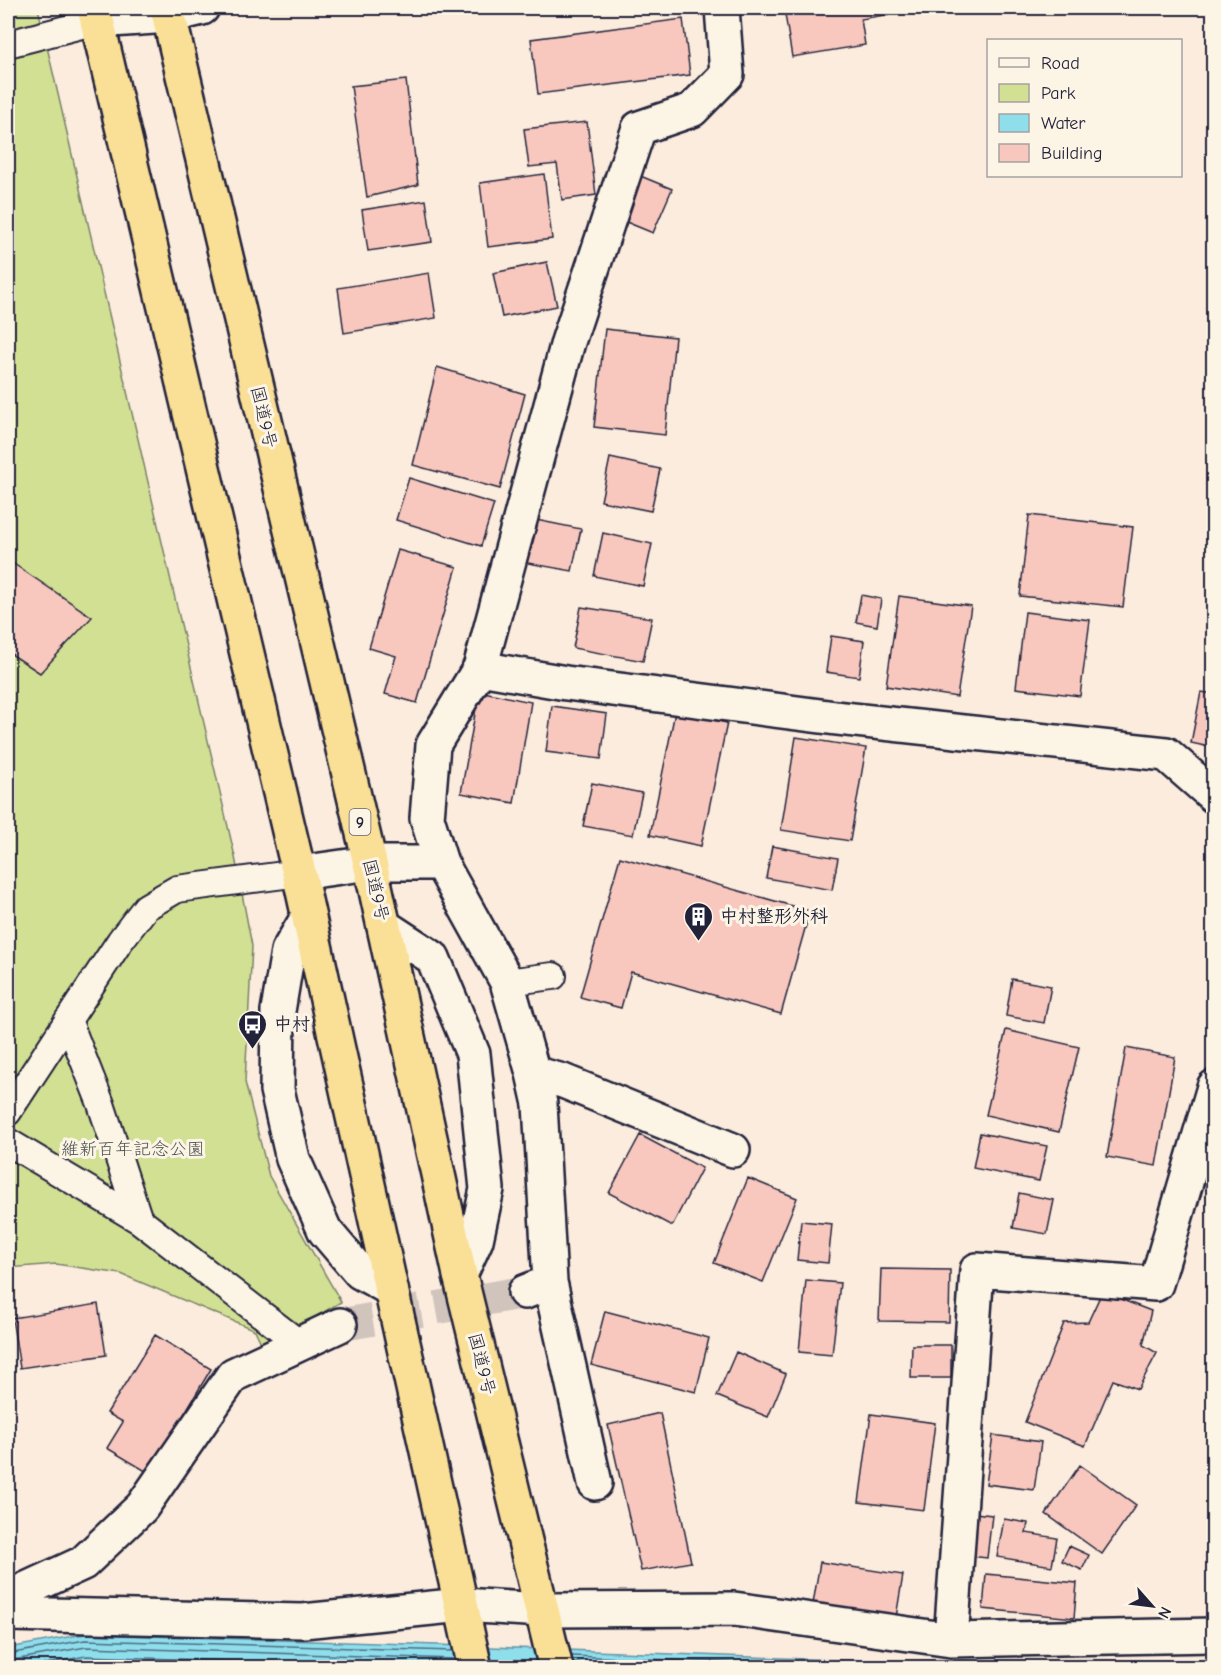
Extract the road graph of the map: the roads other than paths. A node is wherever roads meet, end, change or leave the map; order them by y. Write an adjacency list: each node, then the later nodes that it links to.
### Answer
1 (201, 8): 3 (street)
2 (722, 8): 6 (street)
3 (168, 12): 4 (street); 8 (highway, 国道9号 / 9)
4 (95, 14): 5 (lane); 10 (highway)
5 (8, 44)
6 (480, 668): 7 (street); 9 (street)
7 (1214, 796)
8 (370, 863): 9 (street); 10 (street); 12 (highway, 国道9号 / 9)
9 (441, 863): 14 (street)
10 (299, 873): 11 (highway); 15 (lane)
11 (308, 917): 23 (highway); 23 (street)
12 (384, 926): 22 (highway, 国道9号 / 9); 22 (street)
13 (553, 976): 14 (lane)
14 (507, 982): 16 (street)
15 (68, 1020): 18 (lane); 21 (lane)
16 (533, 1073): 20 (street); 26 (street)
17 (1214, 1087): 31 (street)
18 (8, 1112)
19 (8, 1142): 21 (lane)
20 (733, 1150)
21 (139, 1220): 25 (lane)
22 (460, 1275): 30 (highway, 国道9号 / 9)
23 (391, 1290): 28 (highway)
24 (340, 1325): 25 (street)
25 (300, 1344): 27 (street)
26 (595, 1484)
27 (8, 1612): 28 (street)
28 (464, 1621): 30 (street); 32 (highway)
29 (1214, 1635): 31 (street)
30 (550, 1638): 31 (street)
31 (951, 1640)
32 (475, 1668)

